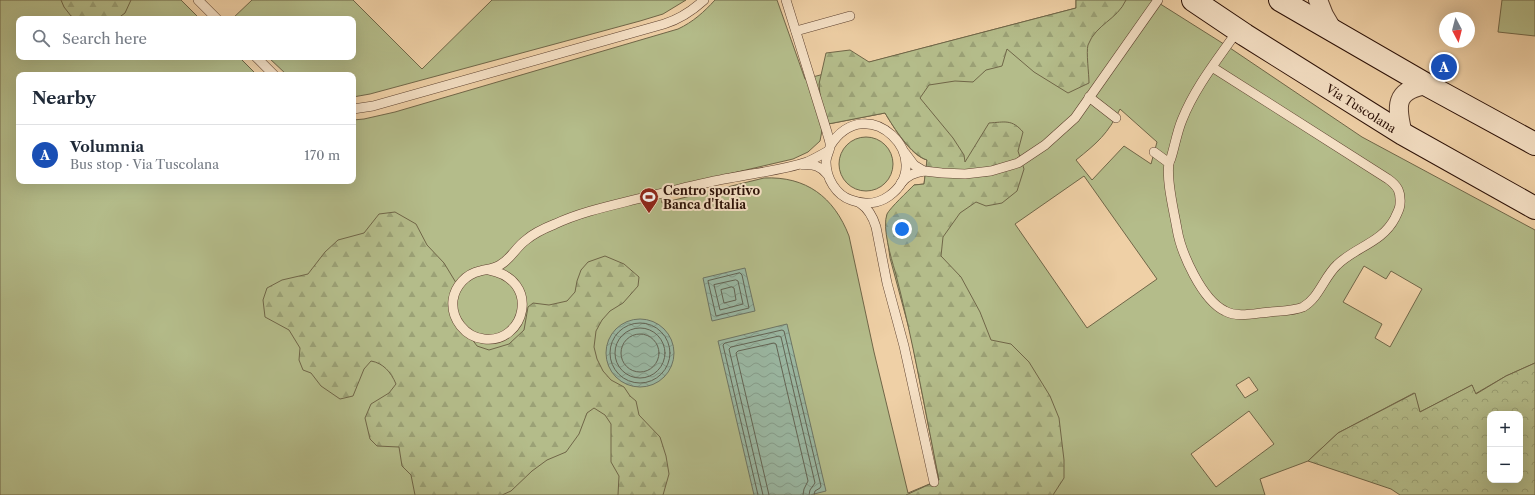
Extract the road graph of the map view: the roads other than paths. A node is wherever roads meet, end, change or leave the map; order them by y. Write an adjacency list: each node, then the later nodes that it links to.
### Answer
1 (198, 0): 8 (lane)
2 (704, 0): 18 (lane)
3 (786, 0): 11 (lane)
4 (1158, 0): 17 (lane)
5 (1193, 0): 10 (main road, Via Tuscolana)
6 (1280, 0): 12 (main road)
7 (1318, 0): 12 (street)
8 (214, 16)
9 (850, 16): 11 (lane)
10 (1238, 30): 14 (lane); 22 (main road, Via Tuscolana)
11 (796, 32): 20 (lane)
12 (1334, 32): 16 (main road)
13 (259, 60): 15 (lane)
14 (1212, 67): 27 (lane); 27 (lane)
15 (271, 72)
16 (1427, 85): 22 (street); 23 (main road)
17 (1089, 97): 19 (lane); 29 (lane)
18 (356, 109)
19 (1116, 118)
20 (825, 122): 21 (lane); 24 (lane)
21 (844, 131): 24 (lane); 25 (lane)
22 (1403, 134): 34 (main road, Via Tuscolana)
23 (1535, 144)
24 (829, 148): 28 (lane); 30 (lane)
25 (903, 150): 29 (lane); 31 (lane)
26 (1154, 152): 27 (lane)
27 (1169, 163)
28 (796, 165): 30 (lane); 36 (lane)
29 (924, 171): 31 (lane)
30 (828, 174): 33 (lane)
31 (899, 184): 32 (lane)
32 (881, 200): 33 (lane); 35 (lane)
33 (860, 203): 35 (lane)
34 (1535, 208)
35 (876, 227): 39 (lane)
36 (514, 251): 37 (lane); 38 (lane)
37 (489, 270): 38 (lane); 38 (lane)
38 (514, 282)
39 (934, 482)

